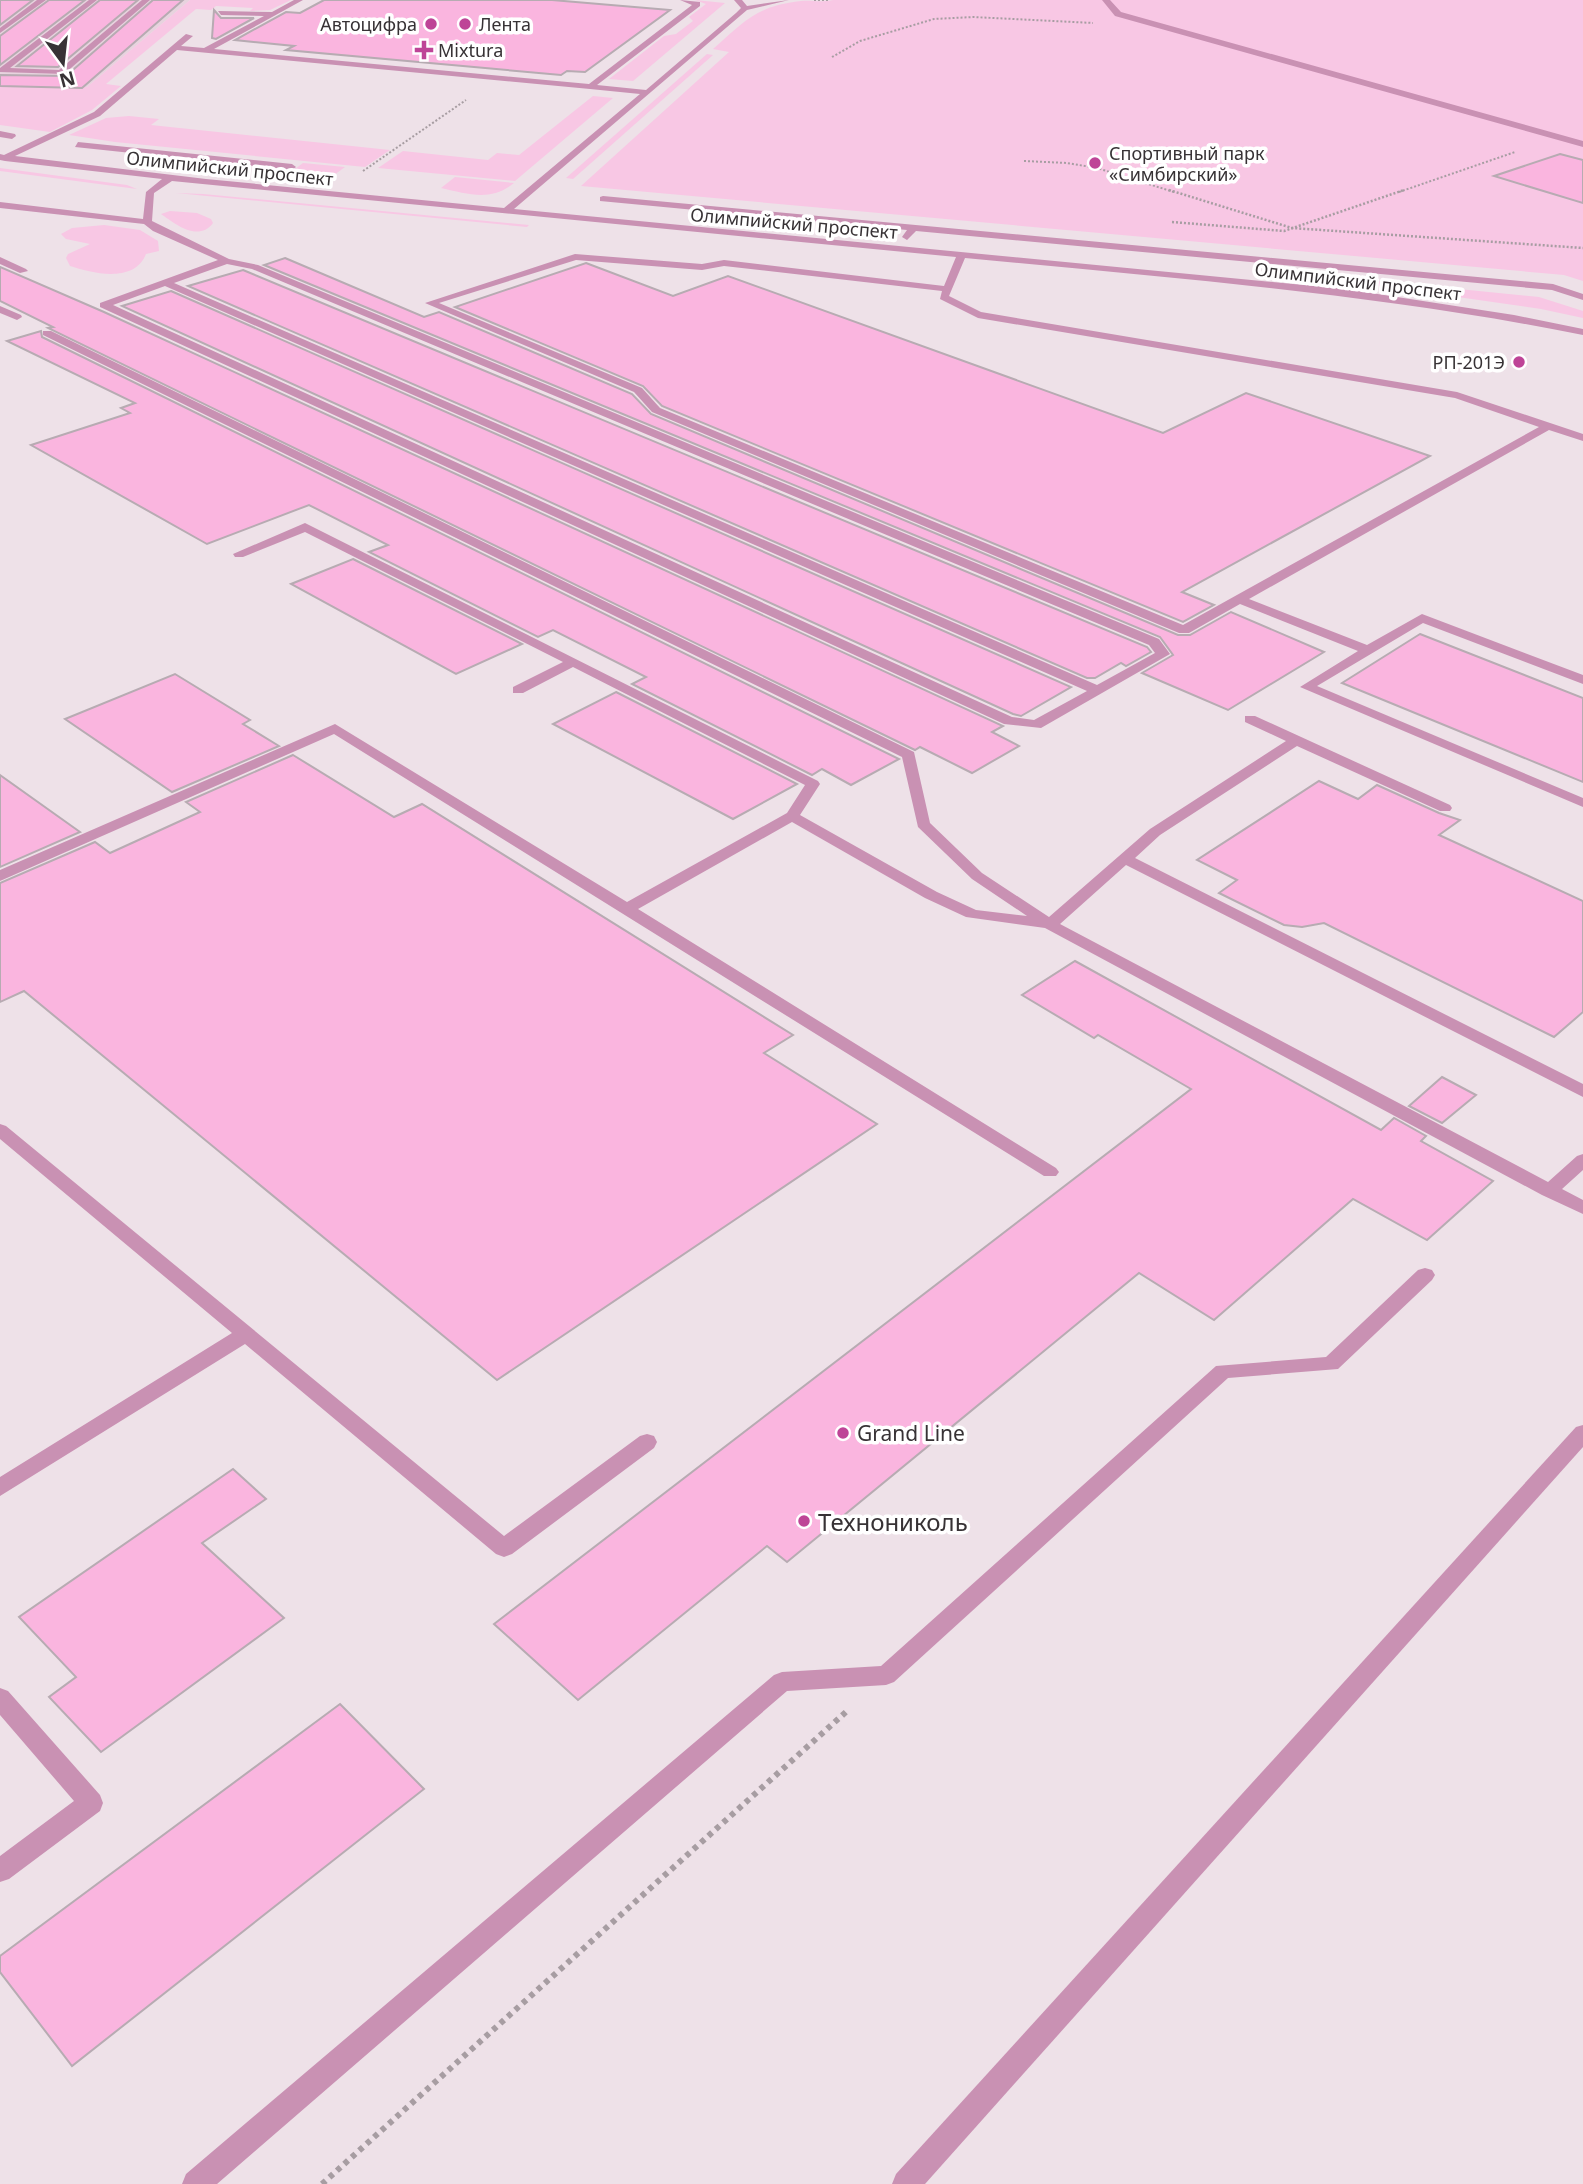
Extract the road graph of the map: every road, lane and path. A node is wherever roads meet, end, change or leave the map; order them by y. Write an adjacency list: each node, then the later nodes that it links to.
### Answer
1 (42, 0): 15 (street)
2 (93, 0): 20 (street)
3 (146, 0): 20 (street)
4 (299, 0): 13 (street)
5 (684, 0): 22 (street)
6 (738, 0): 11 (street)
7 (785, 0): 11 (street)
8 (814, 0): 9 (path)
9 (828, 0)
10 (1106, 0): 26 (street)
11 (745, 8): 23 (street)
12 (220, 13): 13 (street)
13 (272, 14): 18 (street)
14 (1094, 23): 19 (path)
15 (0, 31)
16 (188, 36): 17 (street)
17 (174, 48): 18 (street); 29 (street)
18 (205, 51): 21 (street)
19 (832, 57)
20 (1, 70)
21 (497, 78): 22 (street); 34 (path)
22 (590, 87): 23 (street)
23 (646, 92): 40 (street)
24 (0, 134): 25 (street)
25 (12, 136)
26 (1559, 137): 27 (street); 44 (path)
27 (1583, 144)
28 (78, 145): 31 (street)
29 (3, 158): 36 (street, Олимпийский проспект)
30 (1024, 161): 44 (path)
31 (236, 162): 32 (street); 33 (street)
32 (292, 167)
33 (226, 168)
34 (368, 168)
35 (216, 175): 37 (street)
36 (170, 178): 37 (street, Олимпийский проспект); 41 (street)
37 (206, 182): 40 (street, Олимпийский проспект)
38 (603, 200): 43 (street)
39 (0, 205): 41 (street)
40 (506, 211): 46 (street, Олимпийский проспект)
41 (147, 222): 49 (street)
42 (1172, 222): 44 (path)
43 (913, 228): 46 (street); 53 (street)
44 (1292, 228): 45 (path)
45 (1583, 248)
46 (900, 249): 47 (street, Олимпийский проспект)
47 (962, 255): 52 (street); 56 (street, Олимпийский проспект)
48 (0, 260): 50 (street)
49 (226, 261): 51 (street); 66 (street)
50 (23, 271)
51 (165, 283): 66 (street); 66 (street)
52 (947, 289): 58 (street); 61 (street)
53 (1583, 297)
54 (0, 309): 55 (street)
55 (17, 317)
56 (1583, 332)
57 (47, 333): 75 (street)
58 (1548, 426): 59 (street); 61 (street)
59 (1583, 438)
60 (239, 554): 63 (street)
61 (1239, 599): 62 (street)
62 (1368, 650): 64 (street); 69 (street)
63 (573, 662): 65 (street); 71 (street)
64 (1583, 680)
65 (518, 690)
66 (1097, 691)
67 (1250, 719): 68 (street)
68 (1297, 740): 70 (street); 72 (street)
69 (1583, 803)
70 (1445, 808)
71 (792, 816): 74 (street); 75 (street)
72 (1125, 859): 75 (street); 76 (street)
73 (0, 876): 74 (street)
74 (627, 909): 79 (street)
75 (1050, 925): 80 (street)
76 (1583, 1091)
77 (0, 1130): 83 (street)
78 (1583, 1160): 80 (street)
79 (1050, 1172)
80 (1549, 1191): 81 (street)
81 (1583, 1208)
82 (1425, 1275): 87 (street)
83 (246, 1334): 85 (street); 86 (street)
84 (1583, 1433): 92 (street)
85 (647, 1443)
86 (0, 1488)
87 (886, 1675): 90 (street); 91 (path)
88 (0, 1698): 89 (street)
89 (0, 1871)
90 (196, 2184)
91 (323, 2184)
92 (906, 2184)

